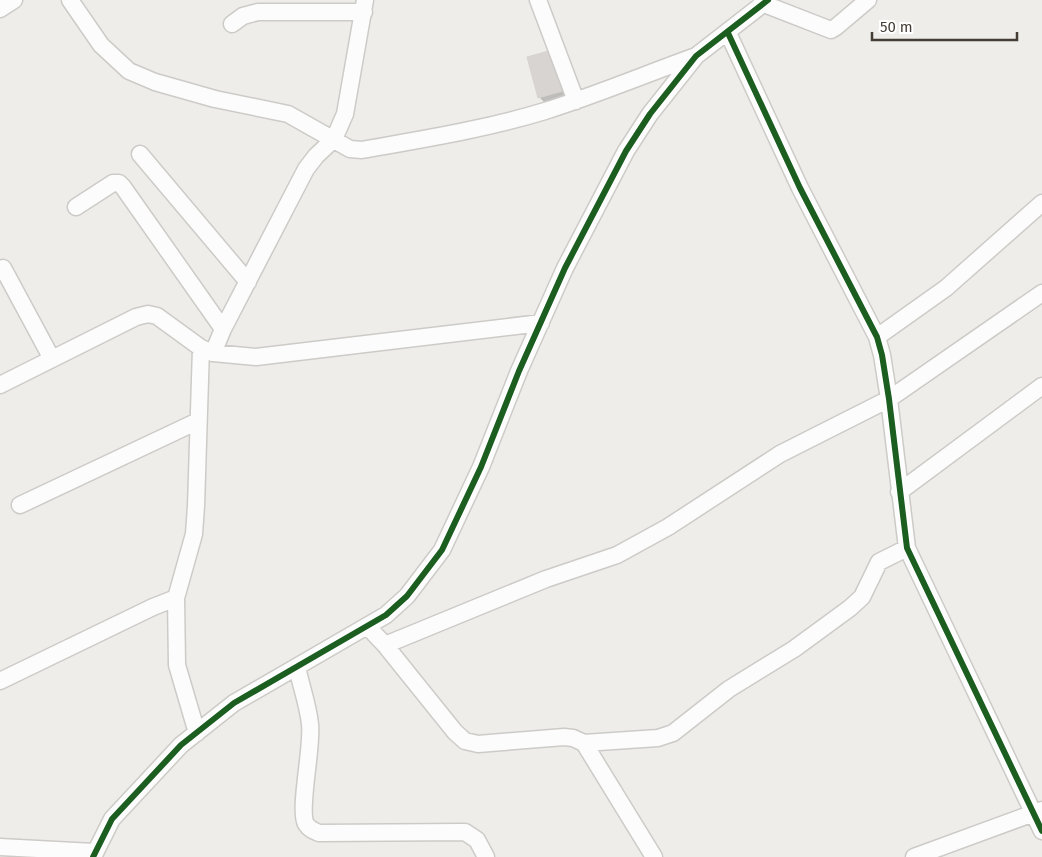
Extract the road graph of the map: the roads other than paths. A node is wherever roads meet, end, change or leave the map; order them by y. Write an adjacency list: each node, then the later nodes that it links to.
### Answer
1 (14, 0): 7 (street)
2 (538, 0): 11 (street)
3 (868, 0): 5 (street)
4 (72, 1): 12 (street)
5 (765, 1): 9 (street)
6 (364, 6): 8 (street); 12 (street)
7 (0, 9)
8 (232, 24)
9 (728, 33): 10 (street); 21 (street)
10 (696, 56): 11 (street); 19 (street)
11 (576, 101): 12 (street)
12 (334, 139): 17 (street)
13 (140, 154): 17 (street)
14 (1042, 203): 21 (street)
15 (76, 206): 20 (street)
16 (3, 268): 23 (street)
17 (248, 282): 20 (street)
18 (1042, 293): 26 (street)
19 (541, 323): 22 (street); 32 (street)
20 (223, 330): 22 (street)
21 (877, 337): 26 (street)
22 (207, 351): 23 (street); 27 (street)
23 (52, 359): 24 (street)
24 (0, 385)
25 (1042, 386): 28 (street)
26 (889, 399): 28 (street); 33 (street)
27 (198, 421): 29 (street); 31 (street)
28 (899, 492): 30 (street)
29 (20, 505)
30 (907, 548): 37 (street); 38 (street)
31 (176, 598): 35 (street); 36 (street)
32 (367, 626): 33 (street); 34 (street)
33 (385, 645): 37 (street)
34 (297, 667): 36 (street); 42 (street)
35 (0, 681)
36 (196, 732): 41 (street)
37 (584, 743): 43 (street)
38 (1038, 812): 39 (street); 44 (street)
39 (1042, 831)
40 (0, 847): 41 (street)
41 (94, 855)
42 (486, 857)
43 (654, 857)
44 (914, 857)

